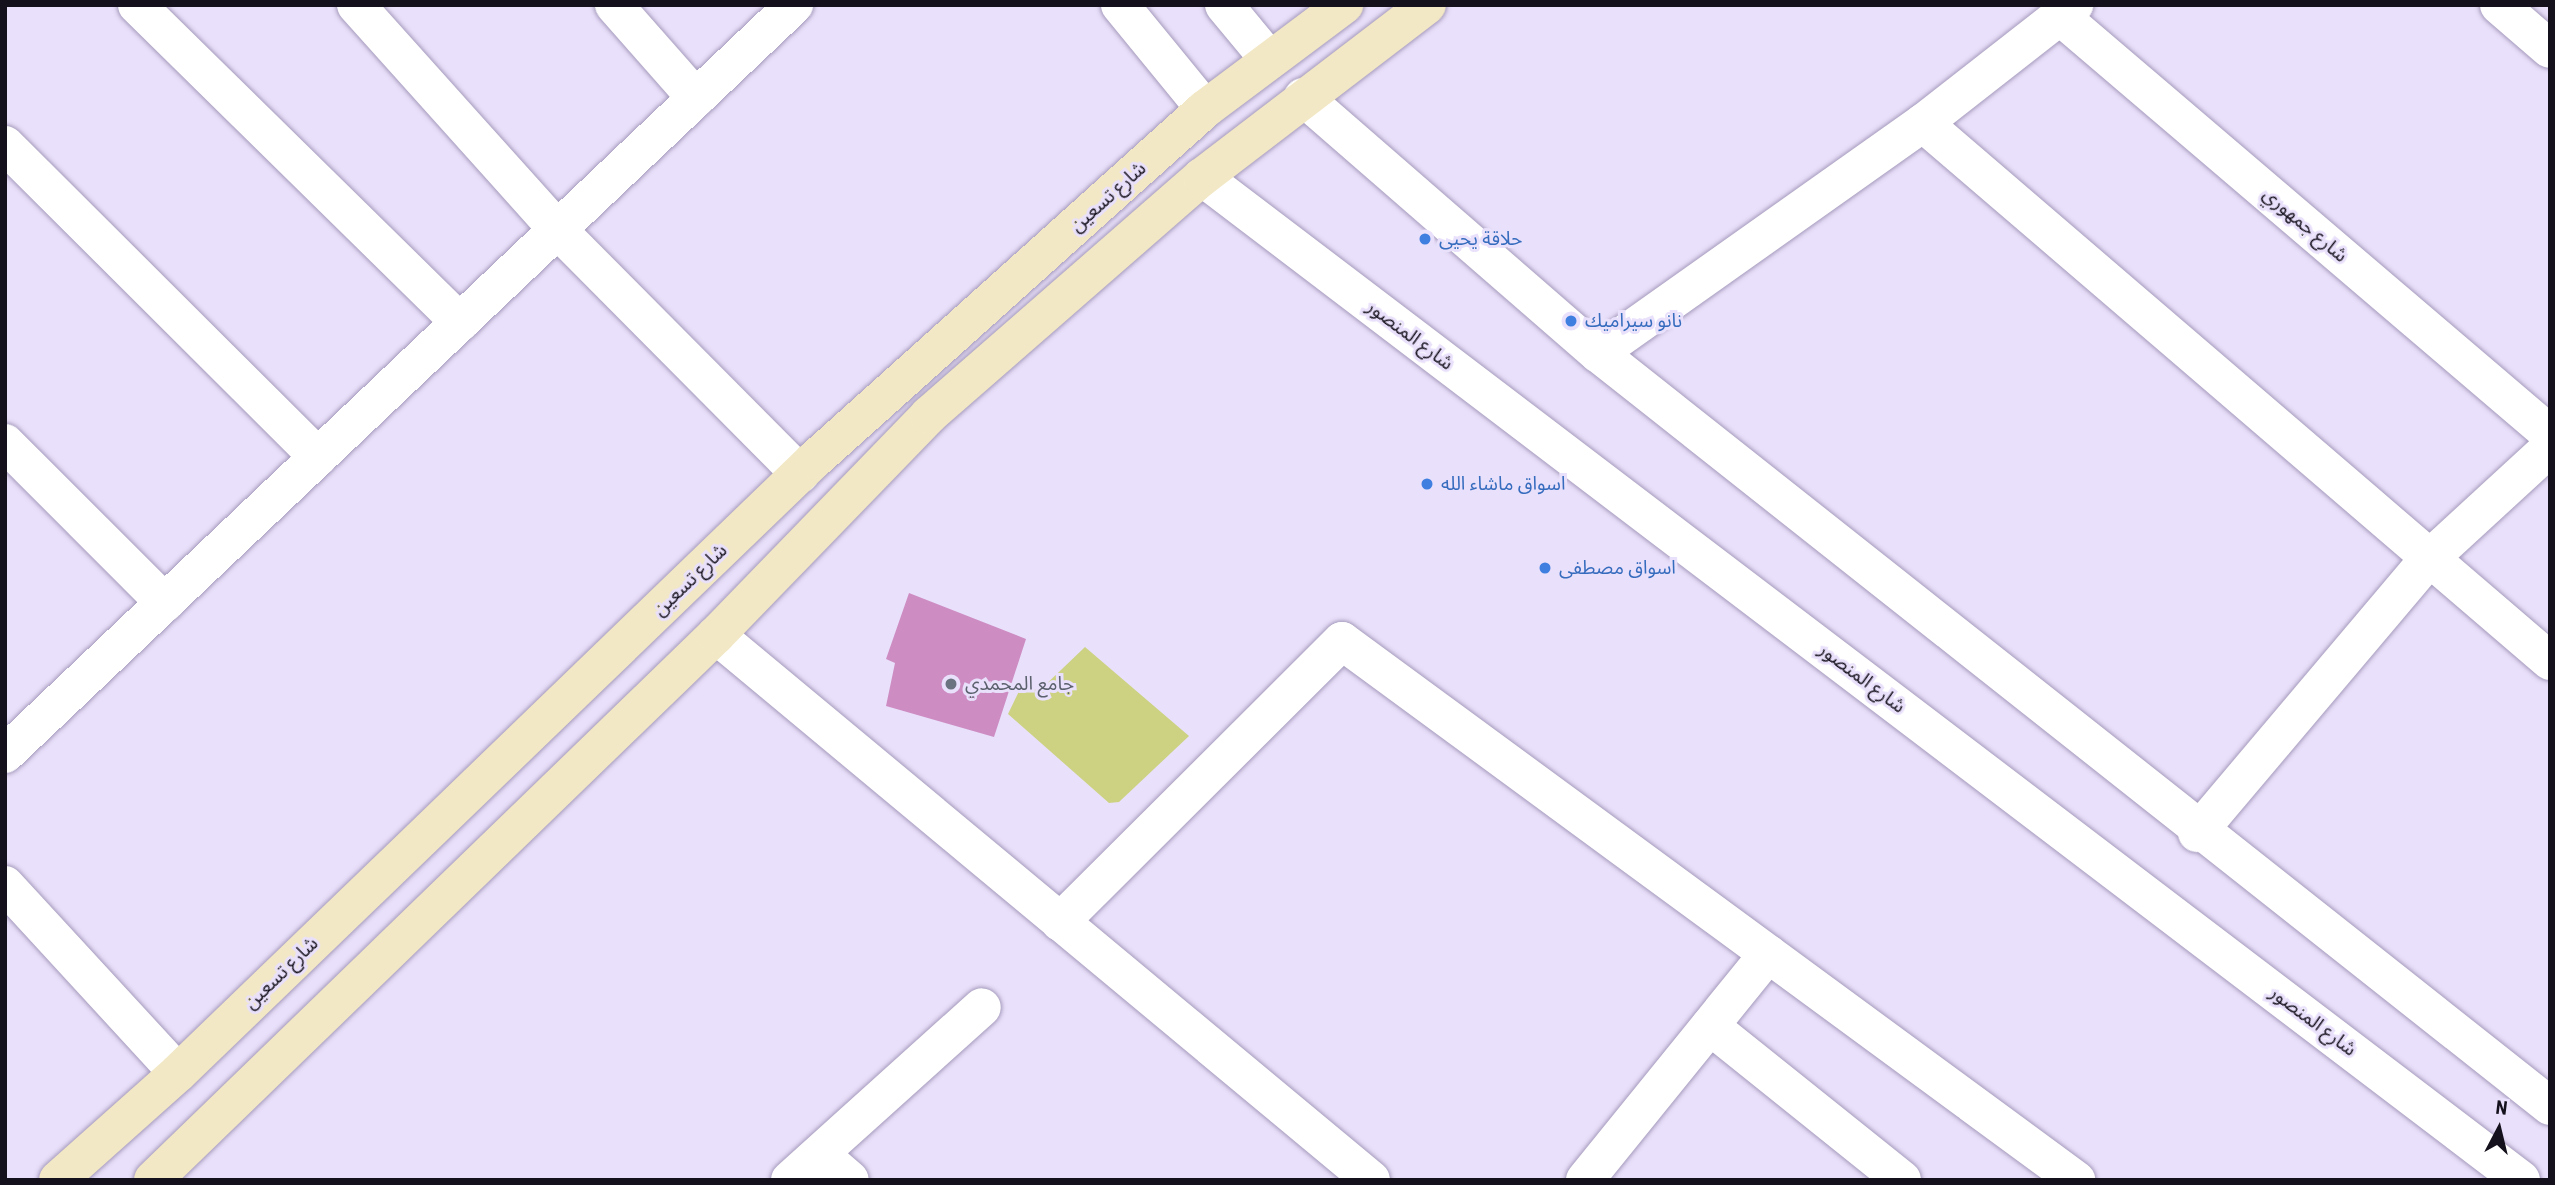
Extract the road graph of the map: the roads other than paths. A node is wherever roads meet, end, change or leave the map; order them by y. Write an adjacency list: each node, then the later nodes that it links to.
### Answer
1 (137, 5): 20 (street)
2 (356, 5): 19 (street)
3 (614, 5): 14 (street)
4 (794, 5): 14 (street)
5 (1120, 5): 15 (street)
6 (1224, 5): 12 (street)
7 (1344, 5): 12 (main road, شارع تسعين)
8 (1427, 5): 13 (main road)
9 (2499, 5): 11 (street)
10 (2067, 11): 16 (street); 22 (street, شارع جمهوري)
11 (2550, 49)
12 (1268, 58): 15 (main road, شارع تسعين)
13 (1303, 97): 18 (main road); 21 (street)
14 (696, 98): 19 (street)
15 (1205, 109): 26 (main road, شارع تسعين)
16 (1923, 123): 21 (street); 27 (street)
17 (5, 145): 25 (street)
18 (1202, 177): 29 (main road); 49 (street, شارع المنصور)
19 (557, 229): 20 (street); 26 (street)
20 (460, 322): 25 (street)
21 (1598, 353): 32 (street)
22 (2550, 433)
23 (5, 443): 28 (street)
24 (2550, 448): 27 (street)
25 (318, 457): 28 (street)
26 (800, 474): 38 (main road, شارع تسعين)
27 (2428, 560): 30 (street); 32 (street)
28 (165, 603): 31 (street)
29 (716, 635): 34 (street); 42 (main road)
30 (2550, 661)
31 (5, 754)
32 (2197, 833): 39 (street)
33 (5, 884): 38 (street)
34 (1060, 922): 35 (street); 45 (street)
35 (1768, 954): 37 (street); 48 (street)
36 (982, 1007): 40 (street)
37 (1710, 1026): 46 (street); 47 (street)
38 (178, 1073): 41 (main road, شارع تسعين)
39 (2550, 1106)
40 (821, 1155): 43 (street); 44 (street)
41 (58, 1180)
42 (153, 1180)
43 (790, 1180)
44 (850, 1180)
45 (1371, 1180)
46 (1585, 1180)
47 (1902, 1180)
48 (2076, 1180)
49 (2521, 1180)

